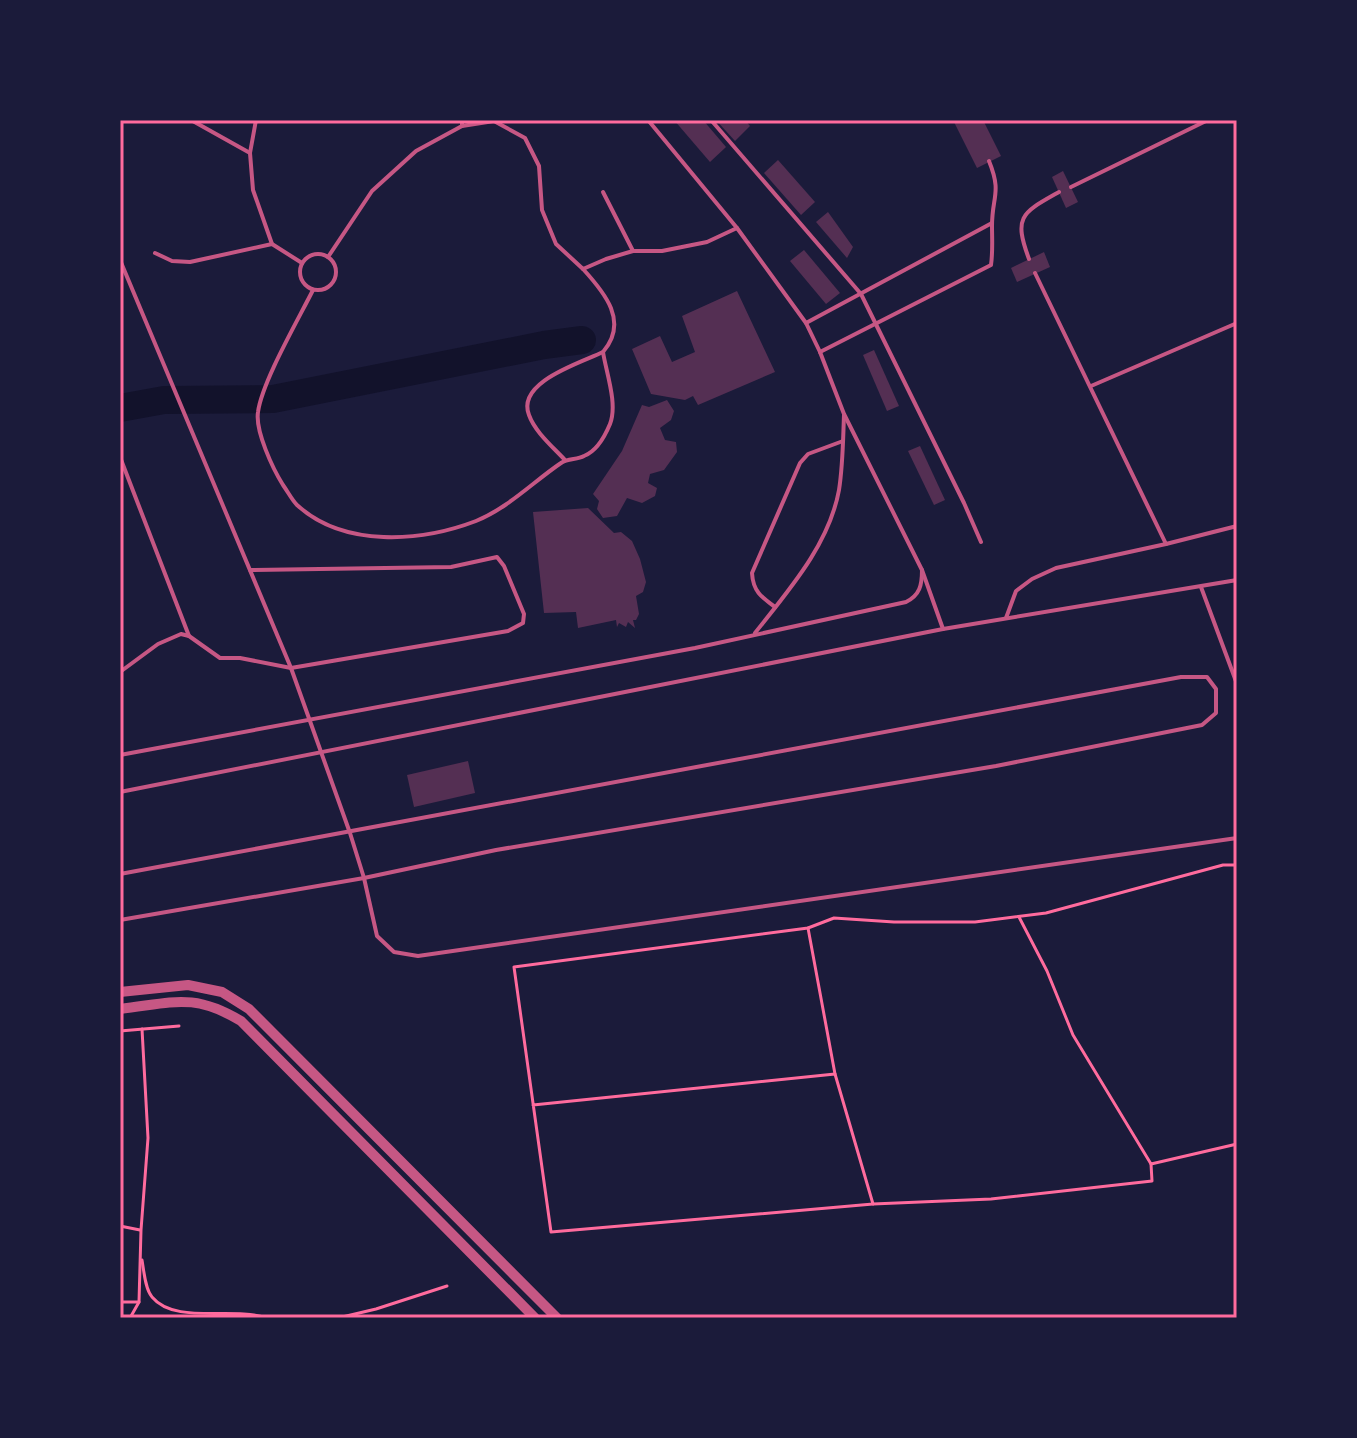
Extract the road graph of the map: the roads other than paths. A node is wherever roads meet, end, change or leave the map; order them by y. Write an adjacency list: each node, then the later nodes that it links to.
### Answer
1 (191, 120): 7 (lane)
2 (256, 120): 7 (lane)
3 (648, 120): 13 (lane)
4 (711, 120): 24 (lane)
5 (1208, 120): 9 (lane)
6 (462, 123): 17 (lane); 21 (lane)
7 (250, 153): 14 (lane)
8 (989, 161): 12 (lane)
9 (1071, 187)
10 (603, 192): 15 (lane)
11 (1059, 192): 18 (lane)
12 (992, 223): 24 (lane); 27 (lane)
13 (737, 228): 15 (lane); 25 (lane)
14 (272, 244): 16 (lane); 20 (lane)
15 (633, 251): 21 (lane)
16 (155, 253)
17 (328, 257): 20 (lane); 23 (lane)
18 (1029, 259)
19 (120, 260): 38 (lane)
20 (302, 263): 23 (lane)
21 (583, 269): 28 (lane)
22 (1035, 273): 30 (lane)
23 (313, 290): 34 (lane)
24 (861, 294): 25 (lane); 27 (lane)
25 (806, 323): 29 (lane)
26 (1237, 323): 30 (lane)
27 (878, 325): 29 (lane); 36 (lane)
28 (603, 352): 34 (lane); 34 (lane)
29 (820, 352): 31 (lane)
30 (1091, 386): 37 (lane)
31 (844, 414): 32 (lane); 39 (lane)
32 (843, 440): 42 (lane); 42 (lane)
33 (120, 457): 46 (lane)
34 (565, 460)
35 (1237, 526): 37 (lane)
36 (981, 542)
37 (1166, 544): 43 (lane)
38 (250, 570): 47 (lane); 47 (lane)
39 (922, 570): 44 (lane); 45 (lane)
40 (1237, 580): 41 (lane)
41 (1201, 587): 43 (lane); 49 (lane)
42 (775, 607): 45 (lane)
43 (1006, 618): 44 (lane)
44 (943, 629): 51 (lane)
45 (753, 635): 50 (lane)
46 (189, 636): 47 (lane); 48 (lane)
47 (291, 668): 50 (lane)
48 (120, 672)
49 (1237, 684)
50 (308, 718): 51 (lane); 52 (lane)
51 (322, 753): 53 (lane); 54 (lane)
52 (120, 755)
53 (120, 792)
54 (350, 833): 56 (lane); 57 (lane); 57 (lane)
55 (1237, 838): 57 (lane)
56 (120, 874)
57 (364, 878): 58 (lane)
58 (120, 920)
59 (120, 992): 62 (street)
60 (120, 1009): 61 (street)
61 (535, 1318)
62 (557, 1318)

